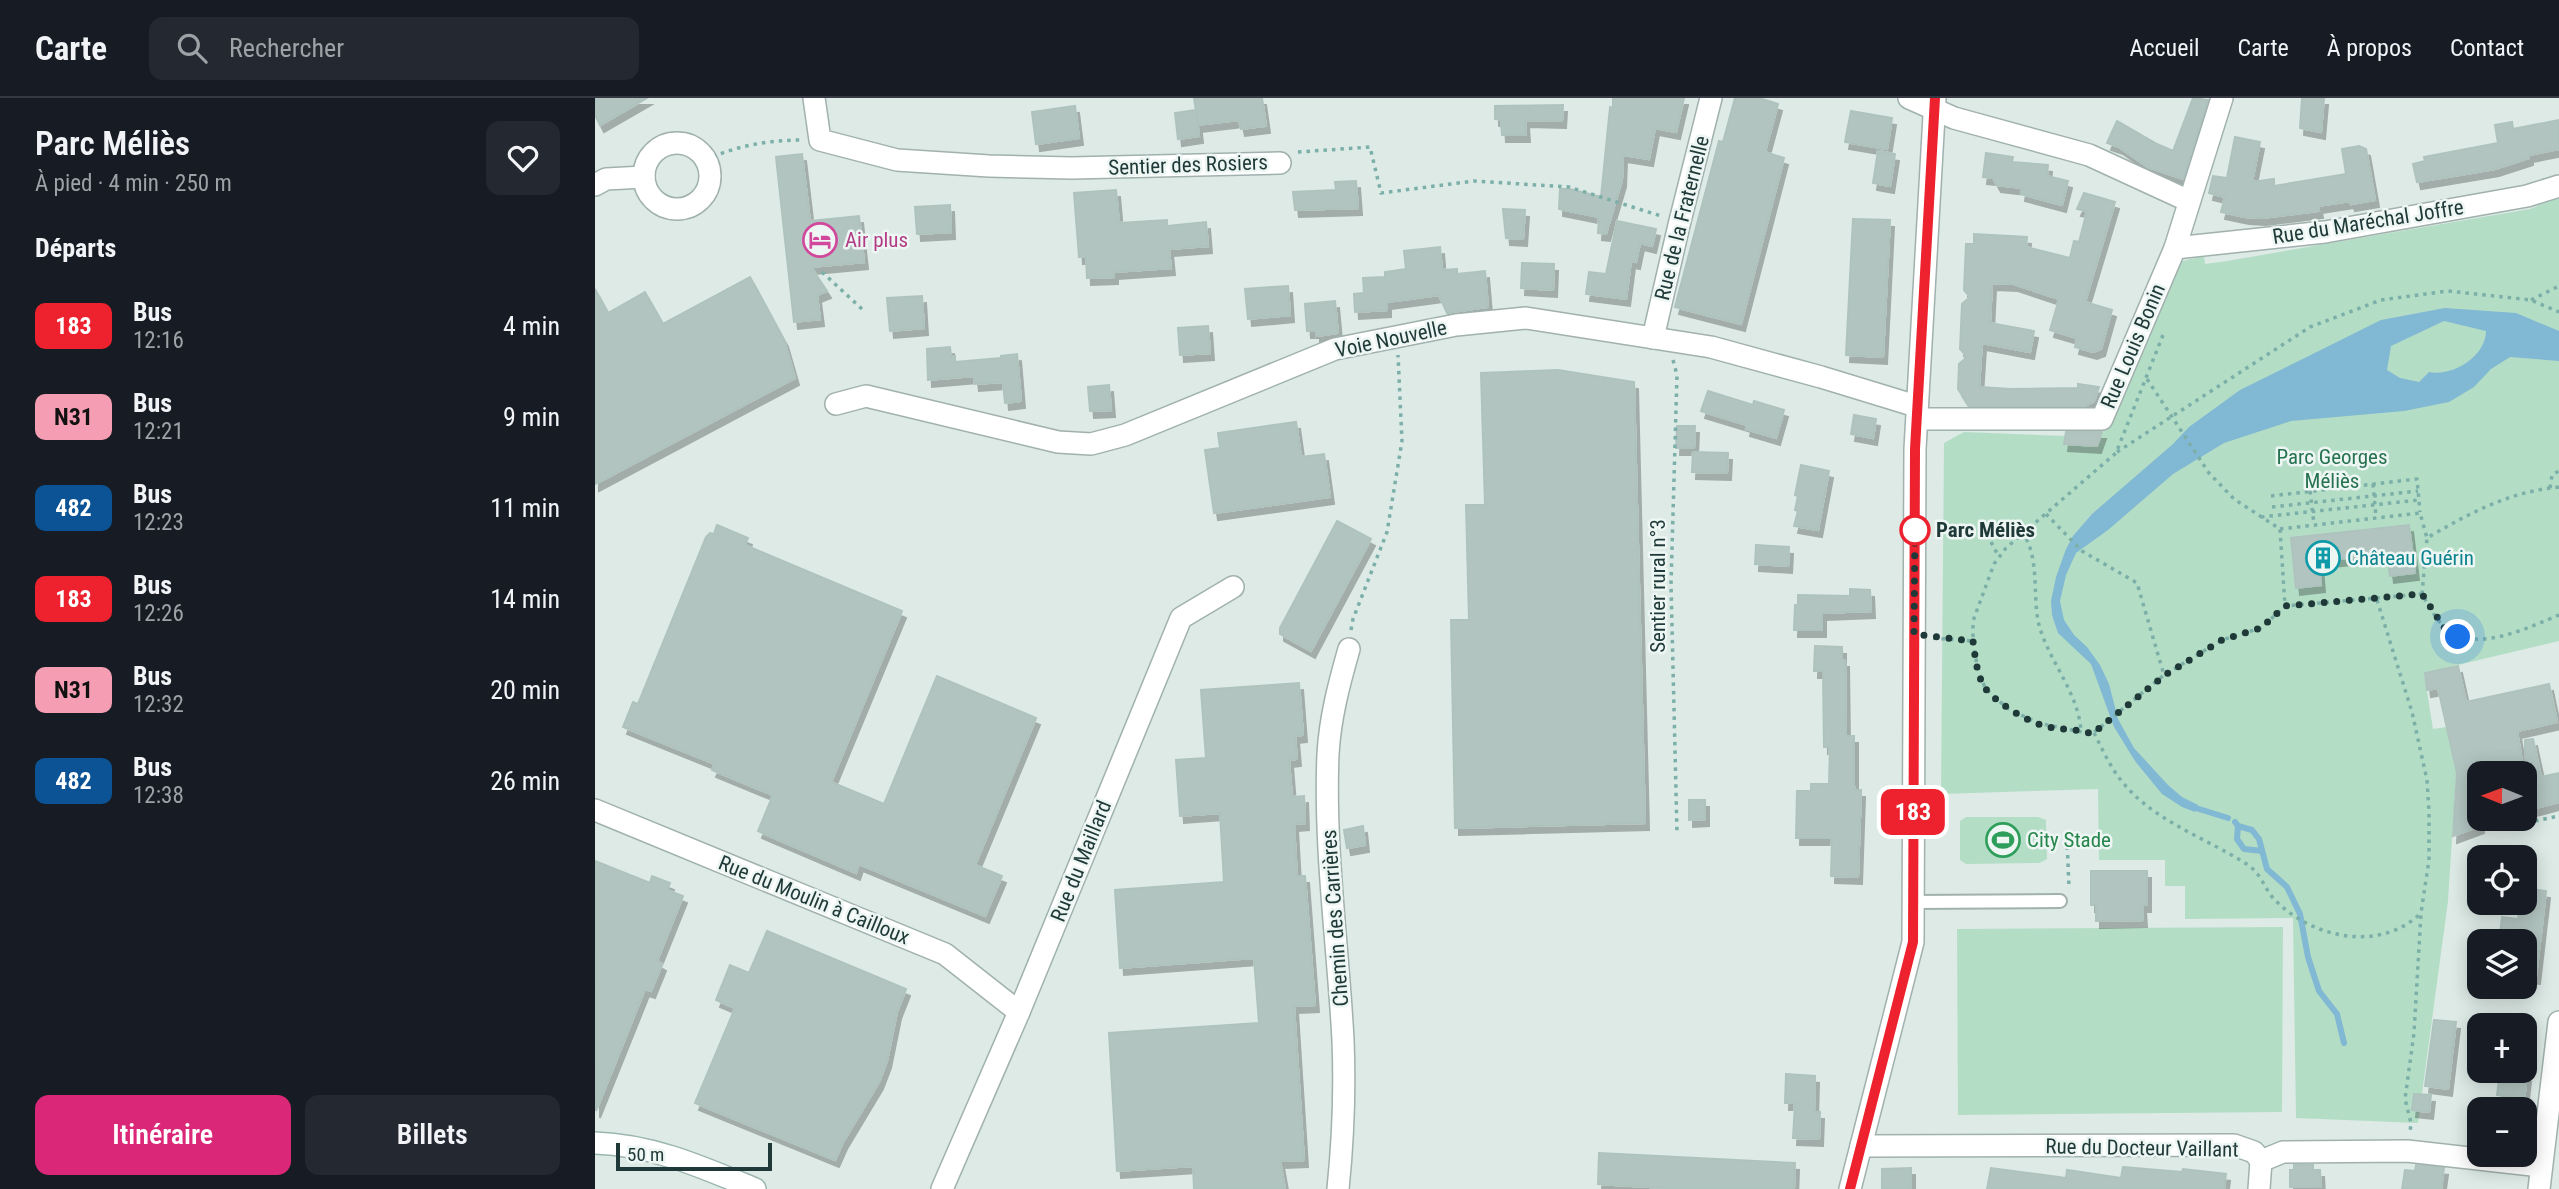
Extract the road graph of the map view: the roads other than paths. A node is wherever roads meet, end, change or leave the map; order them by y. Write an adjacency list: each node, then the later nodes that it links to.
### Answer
1 (814, 98): 6 (street, Sentier des Rosiers)
2 (1711, 98): 12 (street, Rue de la Fraternelle)
3 (1909, 98): 5 (street)
4 (2222, 98): 10 (street, Rue Louis Bonin)
5 (1935, 104): 10 (street); 14 (street)
6 (1280, 163)
7 (644, 177): 7 (street); 8 (street)
8 (595, 185)
9 (2559, 186): 11 (street, Rue du Maréchal Joffre)
10 (2189, 201): 11 (street, Rue Louis Bonin)
11 (2175, 248): 14 (street, Rue Louis Bonin)
12 (1660, 339): 13 (street, Voie Nouvelle); 14 (street, Voie Nouvelle)
13 (836, 404)
14 (1917, 413): 19 (street)
15 (1233, 587): 20 (street, Rue du Maillard)
16 (1349, 649): 30 (street, Chemin des Carrières)
17 (595, 810): 20 (street, Rue du Moulin à Cailloux)
18 (2060, 901): 19 (lane)
19 (1912, 902): 23 (street)
20 (1019, 1012): 24 (street, Rue du Maillard)
21 (2559, 1022): 26 (street)
22 (595, 1143): 27 (street)
23 (1861, 1146): 25 (street, Rue du Docteur Vaillant); 31 (street)
24 (954, 1158): 28 (street, Rue du Maillard); 29 (street)
25 (2261, 1161): 26 (street, Rue du Docteur Vaillant); 32 (street)
26 (2541, 1166): 33 (street)
27 (755, 1189)
28 (942, 1189)
29 (959, 1189)
30 (1338, 1189)
31 (1850, 1189)
32 (2259, 1189)
33 (2539, 1189)

